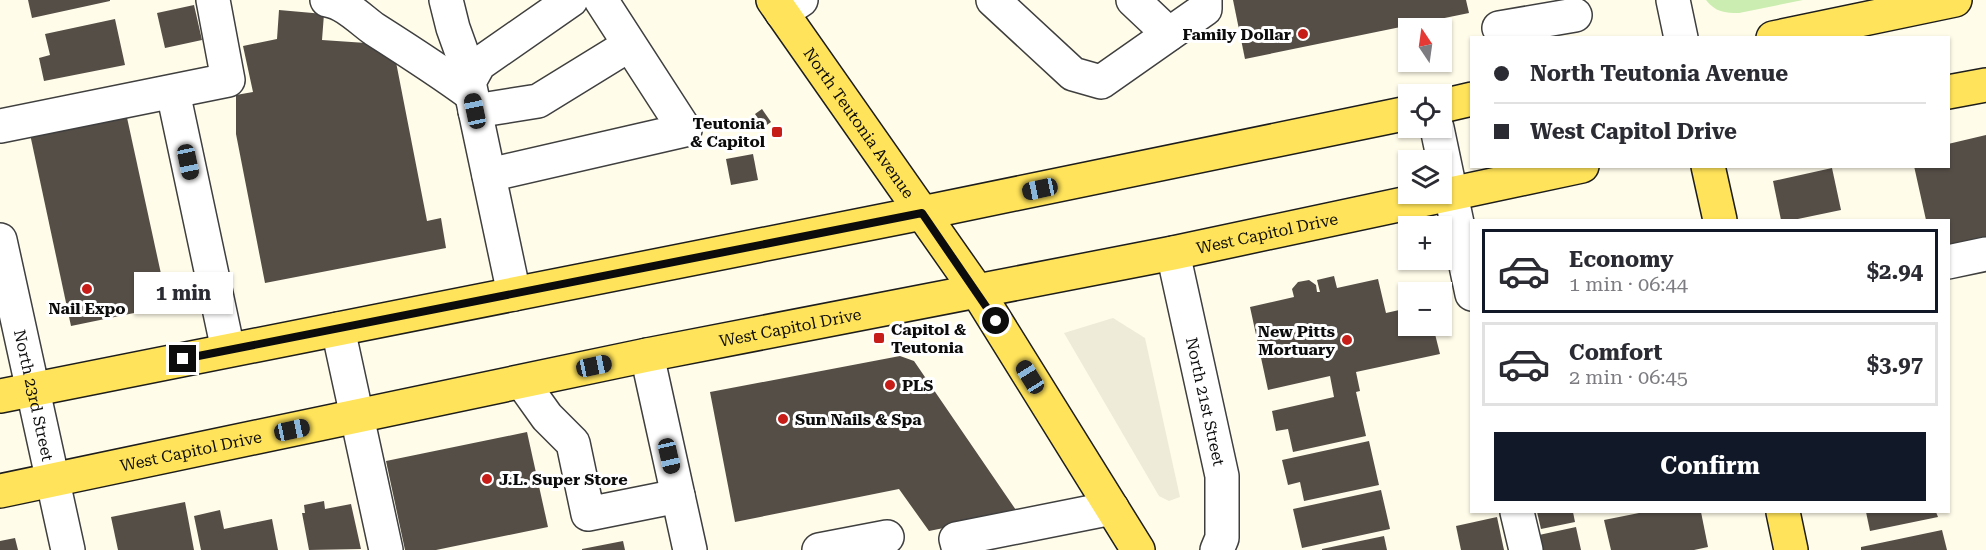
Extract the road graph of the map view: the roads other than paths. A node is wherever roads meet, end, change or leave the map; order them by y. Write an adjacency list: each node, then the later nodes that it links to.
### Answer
1 (213, 0): 19 (street)
2 (327, 0): 21 (street)
3 (446, 0): 21 (street)
4 (571, 0): 21 (street)
5 (601, 0): 17 (street)
6 (993, 0): 14 (street)
7 (1132, 0): 14 (street)
8 (1205, 0): 14 (street)
9 (1673, 0): 15 (street)
10 (1955, 0): 16 (main road)
11 (785, 4): 32 (main road, North Teutonia Avenue)
12 (1575, 17): 13 (street)
13 (1498, 22)
14 (1169, 34)
15 (1681, 36)
16 (1783, 36)
17 (629, 45): 21 (street); 28 (street)
18 (1986, 85): 20 (main road)
19 (173, 92): 25 (street); 42 (street)
20 (1950, 92)
21 (472, 94): 28 (street)
22 (1470, 99): 23 (main road)
23 (1452, 104)
24 (1398, 114): 32 (main road)
25 (0, 126)
26 (1573, 168): 29 (main road, West Capitol Drive)
27 (1708, 168): 33 (main road)
28 (489, 175): 40 (street)
29 (1452, 194)
30 (1452, 203): 38 (street)
31 (1403, 204): 35 (main road, West Capitol Drive)
32 (922, 213): 39 (main road, North Teutonia Avenue); 40 (main road)
33 (1720, 219)
34 (0, 240): 45 (street, North 23rd Street)
35 (1173, 253): 39 (main road, West Capitol Drive); 61 (street, North 21st Street)
36 (1986, 254): 37 (street)
37 (1950, 262)
38 (1470, 285)
39 (976, 291): 43 (main road, West Capitol Drive); 51 (main road, North Teutonia Avenue)
40 (514, 294): 41 (main road)
41 (338, 329): 42 (main road); 47 (street)
42 (228, 350): 45 (main road)
43 (647, 355): 44 (main road, West Capitol Drive); 50 (street)
44 (522, 382): 47 (main road, West Capitol Drive); 50 (street)
45 (33, 389): 46 (main road); 48 (street, North 23rd Street)
46 (0, 396)
47 (356, 416): 48 (main road, West Capitol Drive); 56 (street)
48 (53, 480): 49 (main road, West Capitol Drive); 55 (street, North 23rd Street)
49 (0, 491)
50 (678, 496): 57 (street)
51 (1112, 508): 59 (street); 60 (main road, North Teutonia Avenue)
52 (1517, 513): 62 (street)
53 (1783, 513): 63 (main road)
54 (887, 537): 58 (street)
55 (68, 550)
56 (386, 550)
57 (690, 550)
58 (819, 550)
59 (959, 550)
60 (1138, 550)
61 (1217, 550)
62 (1526, 550)
63 (1791, 550)

